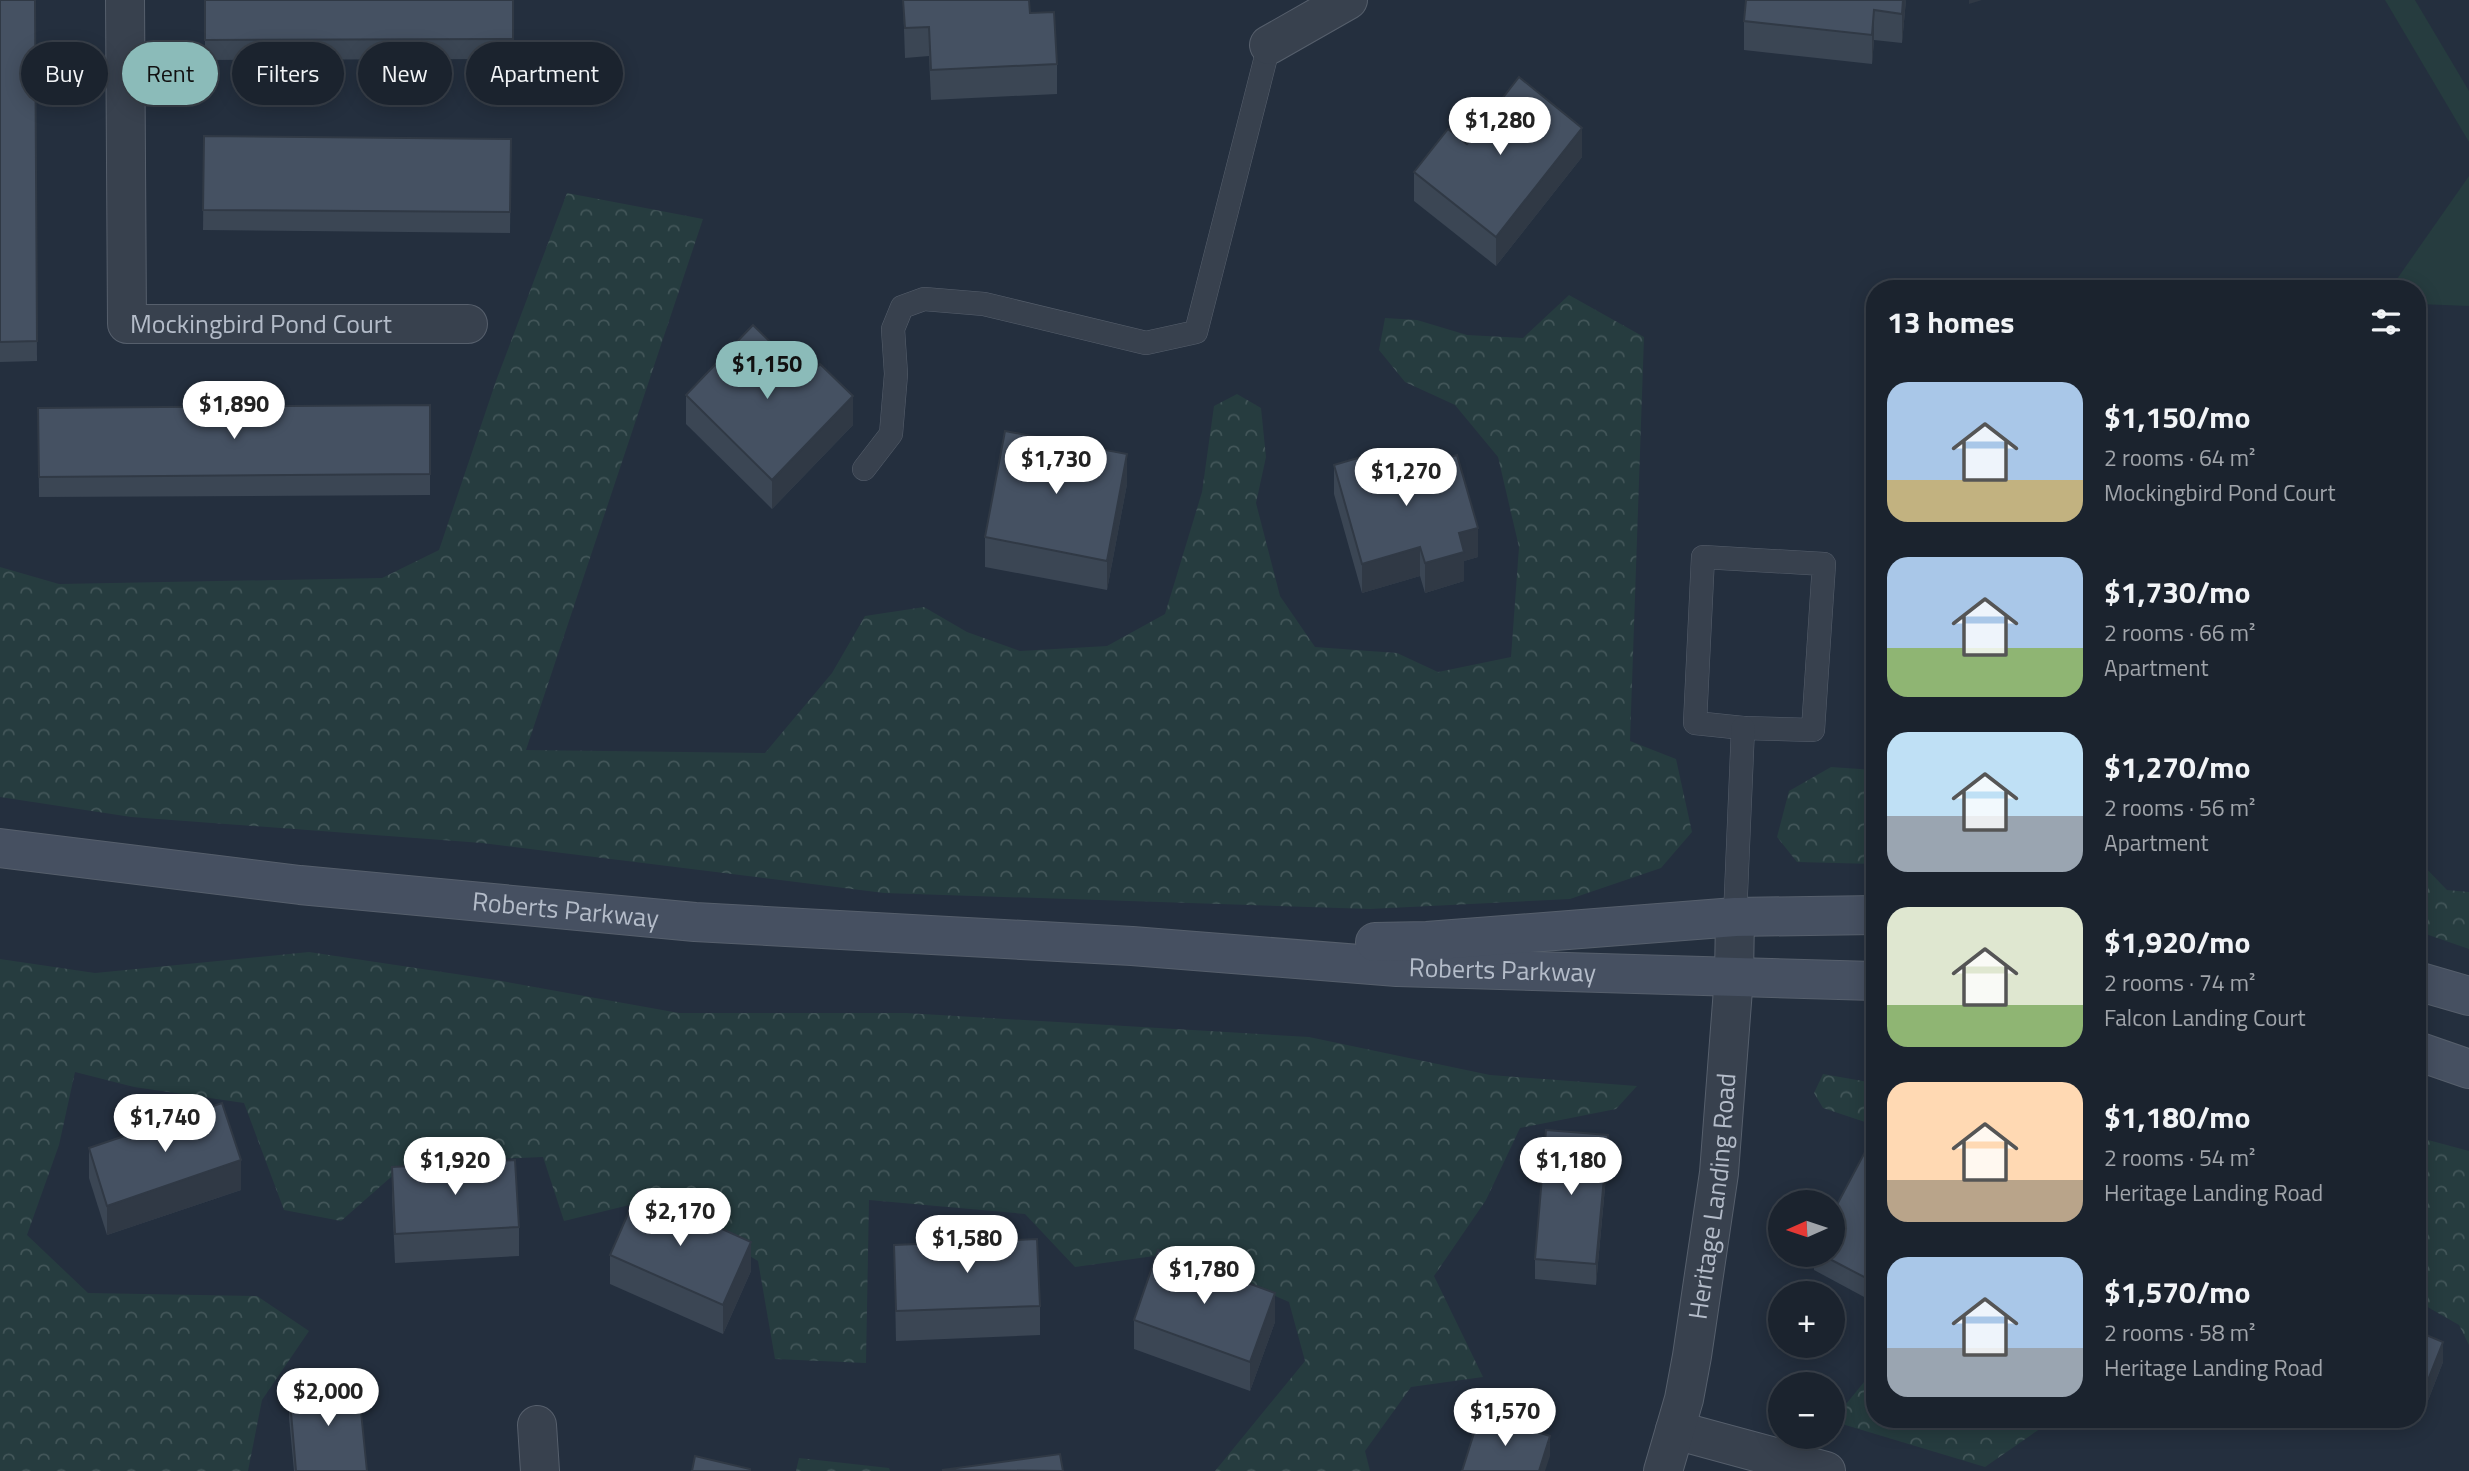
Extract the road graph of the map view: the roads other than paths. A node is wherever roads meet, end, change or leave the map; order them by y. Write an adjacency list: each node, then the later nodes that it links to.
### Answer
1 (125, 0): 4 (street, Mockingbird Pond Court)
2 (1348, 0): 3 (street)
3 (1269, 45): 5 (lane)
4 (468, 324)
5 (864, 469)
6 (1743, 728): 6 (lane); 9 (lane)
7 (0, 848): 10 (main road, Roberts Parkway)
8 (1866, 915): 9 (main road, Roberts Parkway)
9 (1735, 917): 10 (main road, Roberts Parkway); 11 (street, Heritage Landing Road)
10 (1132, 946): 11 (main road, Roberts Parkway)
11 (1734, 976): 12 (main road, Roberts Parkway); 18 (street, Heritage Landing Road)
12 (1866, 981)
13 (2426, 984): 14 (main road)
14 (2469, 996)
15 (2426, 1054): 16 (main road)
16 (2469, 1069)
17 (537, 1425): 19 (street)
18 (1675, 1430): 20 (street, Heritage Landing Road); 21 (street)
19 (540, 1471)
20 (1663, 1471)
21 (1826, 1471)

